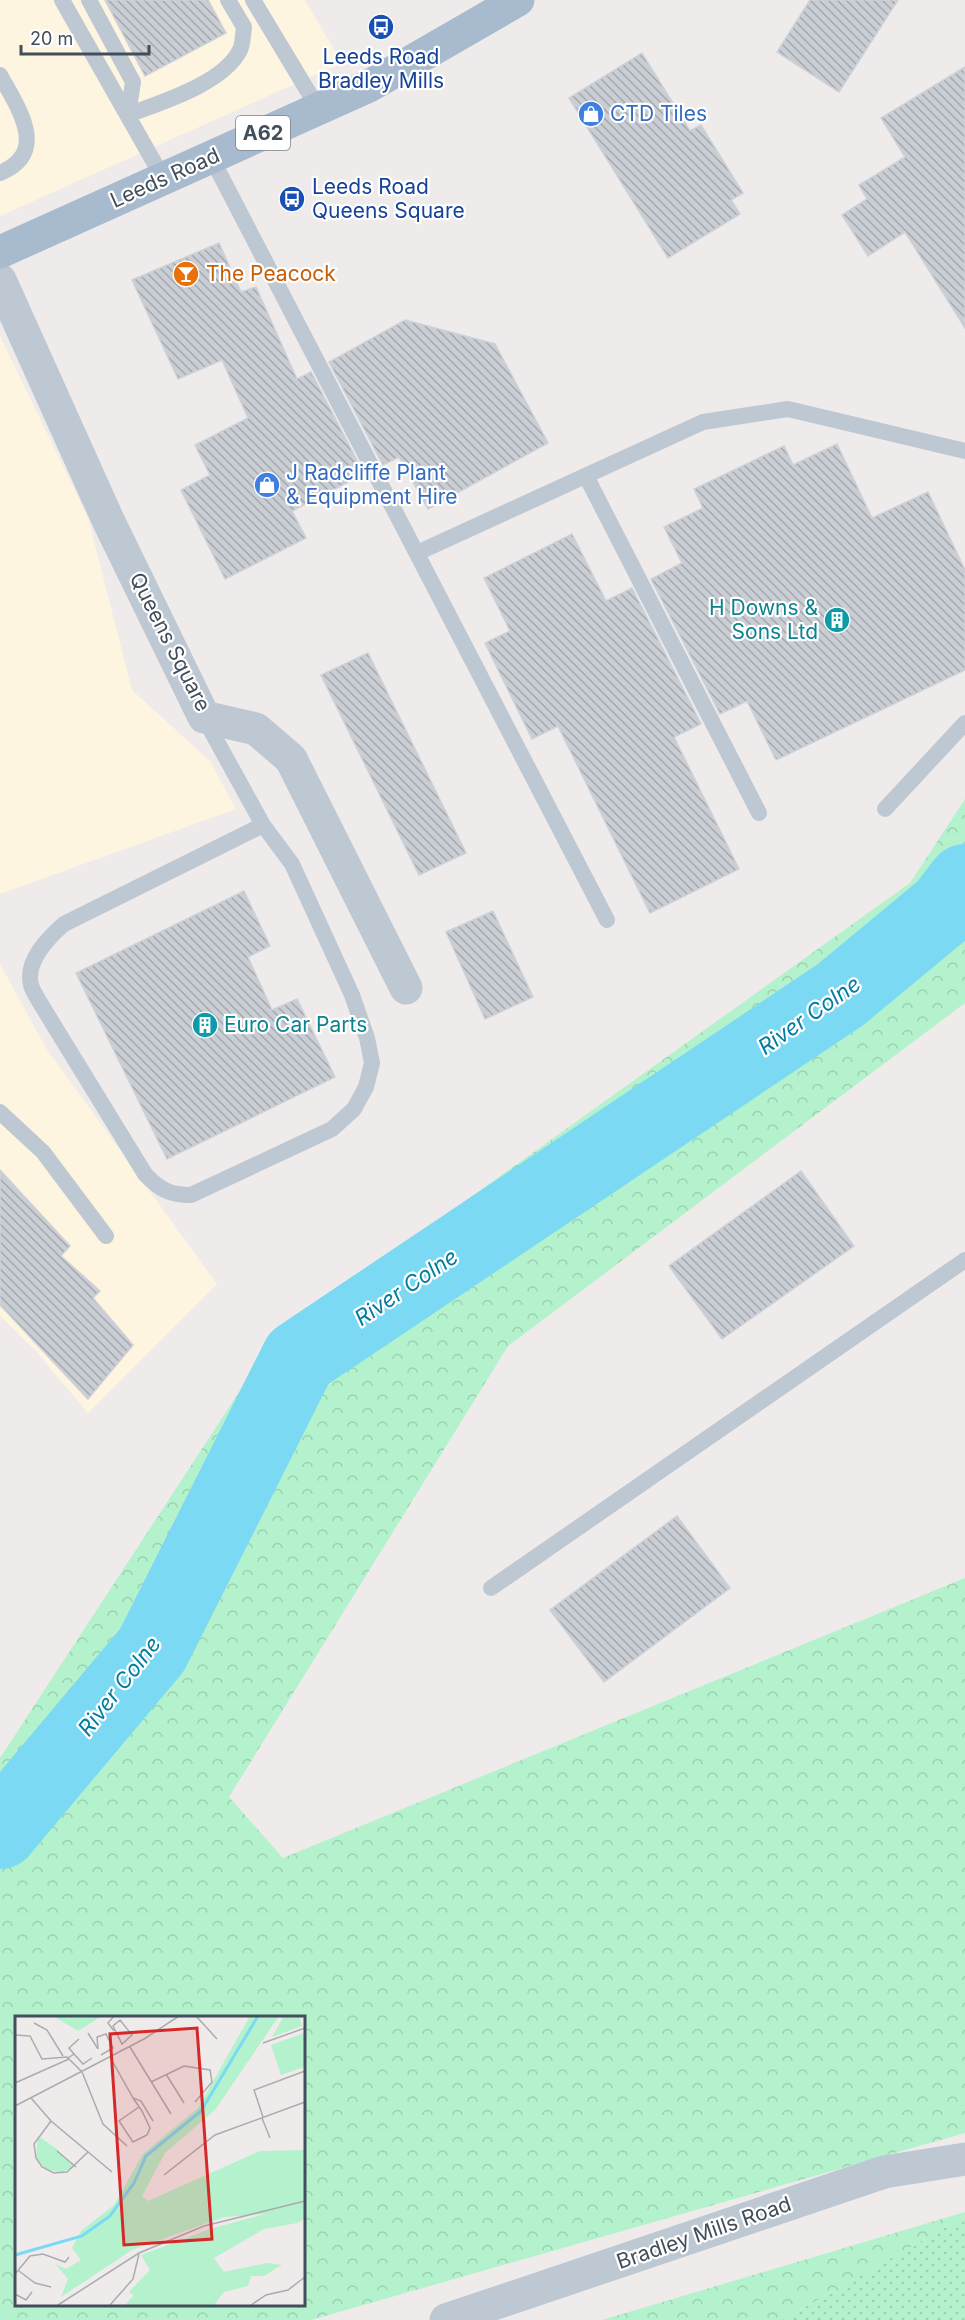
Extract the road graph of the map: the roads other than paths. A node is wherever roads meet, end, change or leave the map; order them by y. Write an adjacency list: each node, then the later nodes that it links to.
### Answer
1 (62, 0): 10 (lane)
2 (89, 0): 10 (lane)
3 (228, 0): 6 (lane)
4 (253, 0): 7 (lane)
5 (518, 0): 9 (main road, Leeds Road / A62)
6 (244, 27): 7 (lane); 10 (lane)
7 (283, 49): 9 (lane)
8 (0, 75): 12 (lane)
9 (318, 108): 11 (main road, Leeds Road / A62)
10 (128, 115): 13 (lane)
11 (212, 157): 13 (main road, Leeds Road / A62); 18 (lane)
12 (0, 173)
13 (163, 178): 14 (main road, Leeds Road / A62)
14 (0, 252)
15 (0, 280): 19 (street, Queens Square)
16 (965, 451): 17 (lane)
17 (586, 476): 18 (lane); 22 (lane)
18 (417, 553): 24 (lane)
19 (204, 717): 23 (lane); 25 (street, Queens Square)
20 (965, 723): 21 (lane)
21 (885, 809)
22 (759, 813)
23 (263, 825): 23 (lane)
24 (607, 920)
25 (406, 988)
26 (0, 1112): 27 (lane)
27 (106, 1236)
28 (965, 1260): 29 (lane)
29 (491, 1588)
30 (965, 2159): 31 (street, Bradley Mills Road)
31 (446, 2320)

